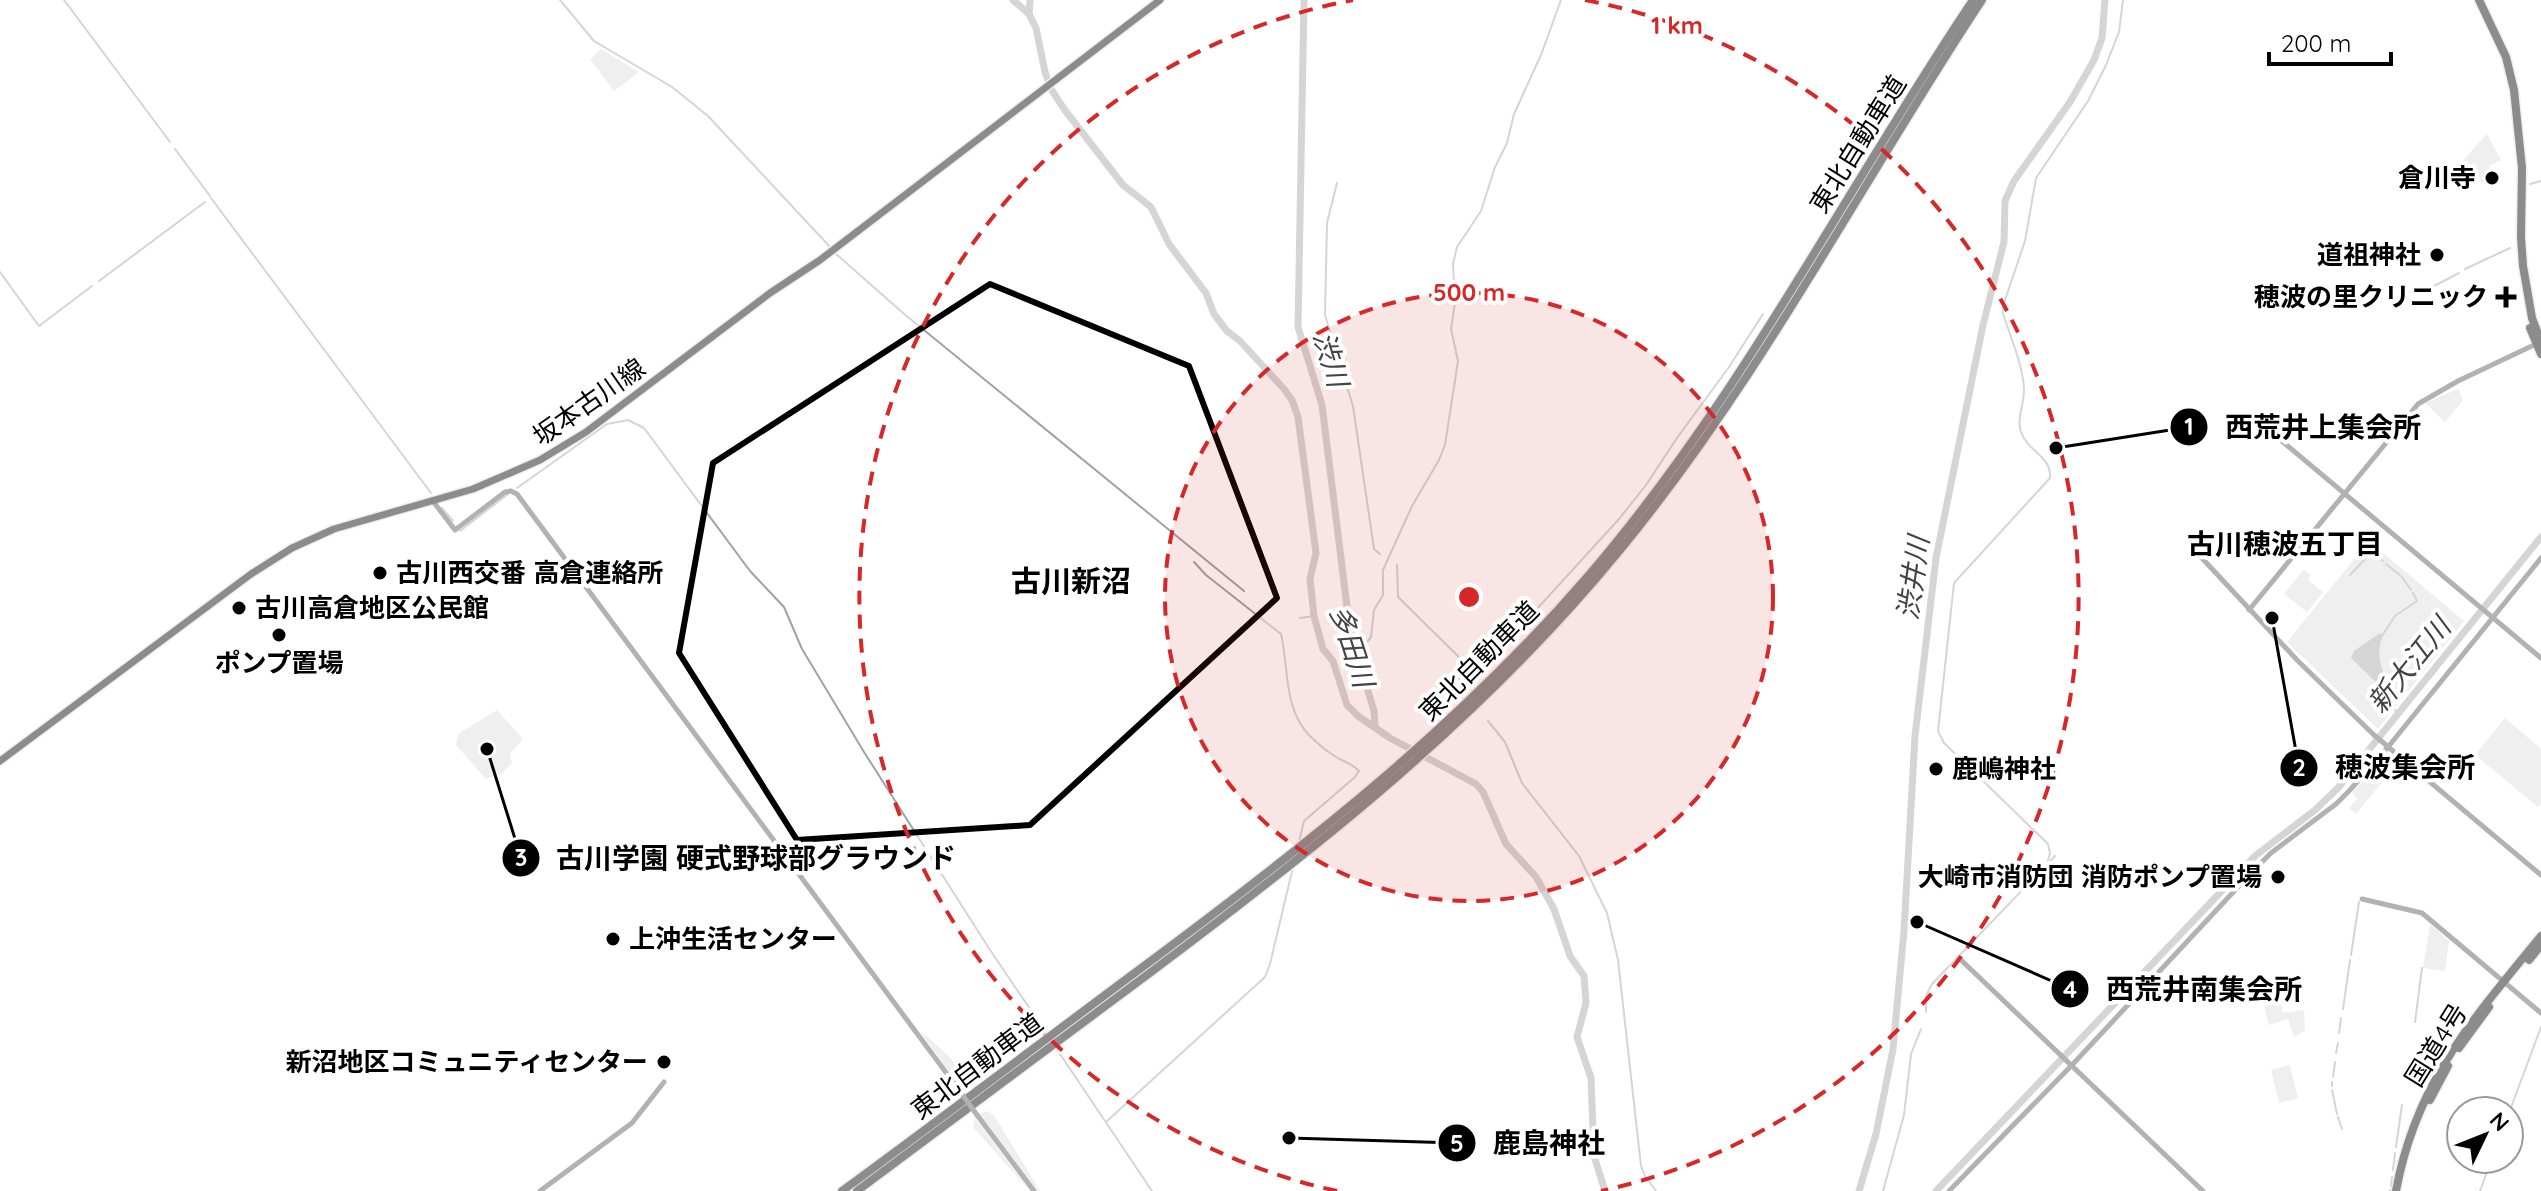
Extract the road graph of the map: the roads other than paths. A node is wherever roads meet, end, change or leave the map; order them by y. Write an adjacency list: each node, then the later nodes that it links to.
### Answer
1 (1160, 0): 9 (main road, 坂本古川線)
2 (1973, 0): 15 (highway, 東北自動車道)
3 (1982, 0): 15 (highway, 東北自動車道)
4 (2479, 0): 5 (highway)
5 (2538, 343): 6 (highway); 8 (street)
6 (2541, 354)
7 (2253, 417): 8 (street)
8 (2344, 494): 12 (street); 13 (street)
9 (432, 500): 17 (main road, 坂本古川線); 31 (street, bridge)
10 (2200, 556): 12 (street)
11 (2541, 558): 13 (street)
12 (2249, 610): 16 (street)
13 (2493, 618): 14 (street); 16 (street)
14 (2541, 658)
15 (1447, 728): 18 (highway, 東北自動車道)
16 (2388, 747): 19 (street); 26 (street)
17 (0, 761)
18 (1403, 768): 29 (highway, 東北自動車道); 30 (highway, 東北自動車道)
19 (2541, 875)
20 (2362, 899): 24 (street)
21 (2541, 936): 24 (highway, 国道4号)
22 (2541, 945): 24 (highway, 国道4号)
23 (1960, 959): 26 (street)
24 (2505, 983): 25 (street); 34 (highway, 国道4号)
25 (2541, 1013)
26 (2070, 1064): 32 (street); 33 (street)
27 (664, 1082): 28 (street)
28 (540, 1191)
29 (842, 1191)
30 (857, 1191)
31 (1034, 1191)
32 (1949, 1191)
33 (2203, 1191)
34 (2399, 1191)

